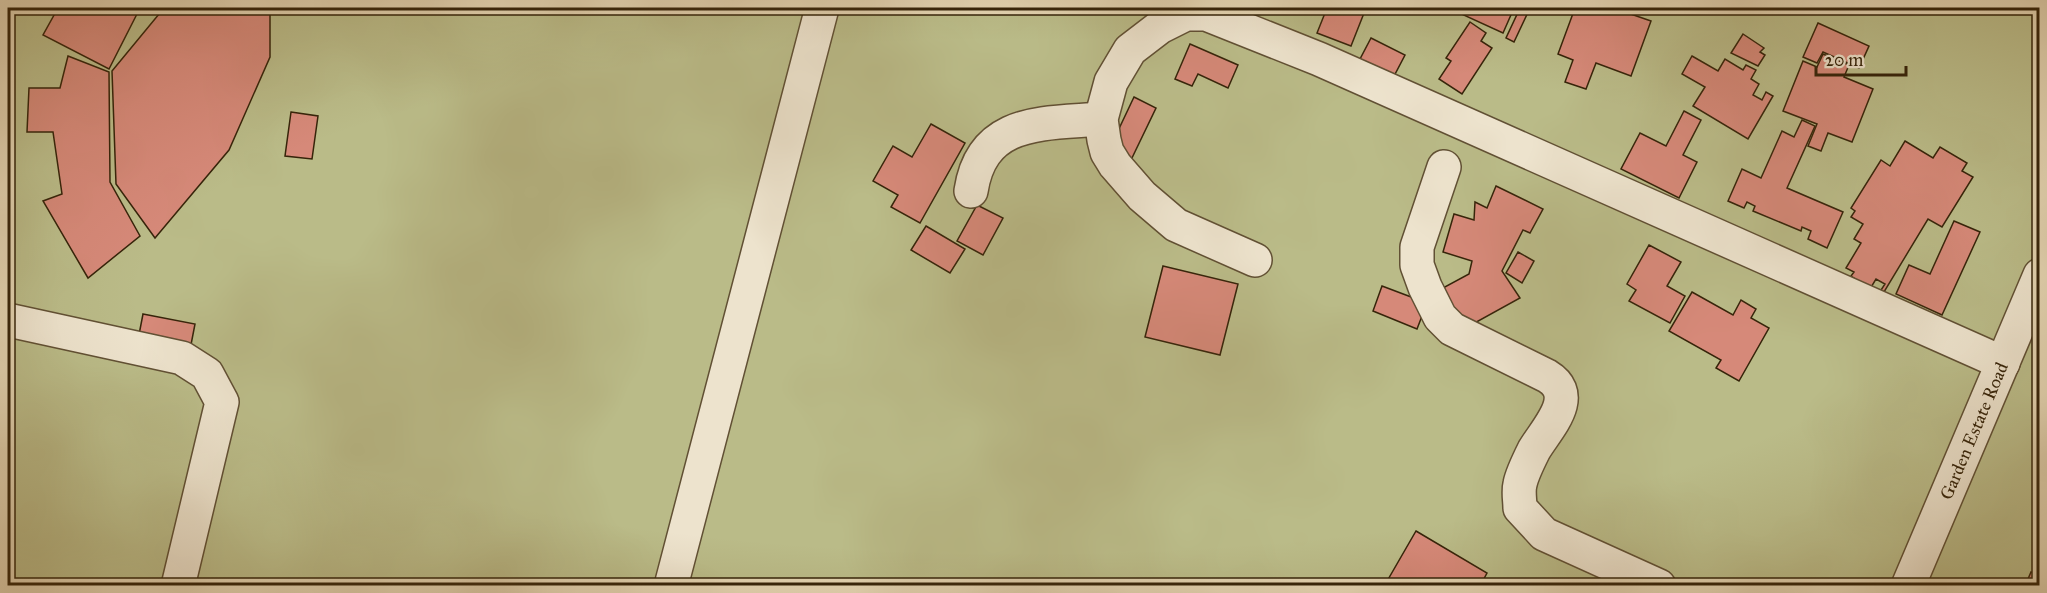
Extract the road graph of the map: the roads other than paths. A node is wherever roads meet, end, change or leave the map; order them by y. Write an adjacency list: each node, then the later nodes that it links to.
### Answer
1 (822, 8): 11 (street)
2 (1101, 119): 4 (street); 5 (street); 9 (street)
3 (1444, 167): 12 (street)
4 (971, 191)
5 (1255, 260)
6 (2040, 275): 8 (street, Garden Estate Road)
7 (8, 320): 10 (street)
8 (2030, 323): 9 (street, Garden Estate Road)
9 (2003, 363): 13 (street, Garden Estate Road)
10 (178, 585)
11 (671, 585)
12 (1659, 585)
13 (1908, 585)

